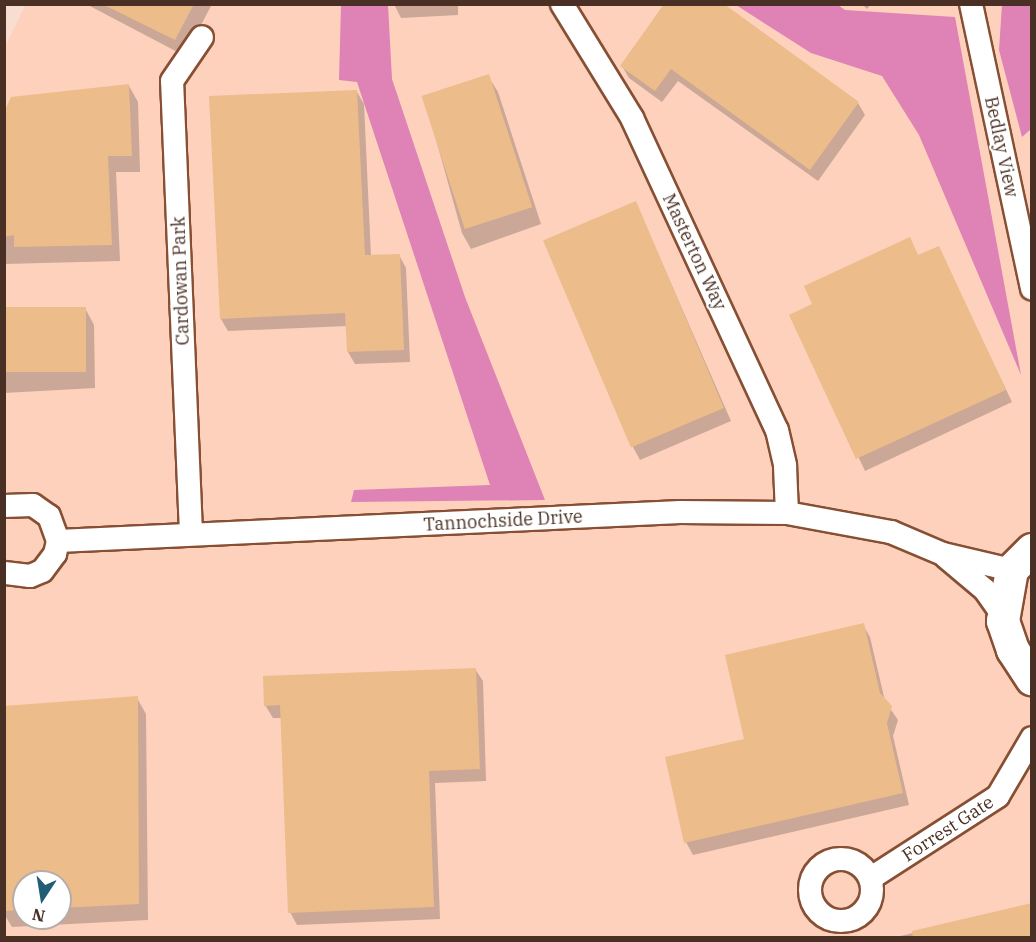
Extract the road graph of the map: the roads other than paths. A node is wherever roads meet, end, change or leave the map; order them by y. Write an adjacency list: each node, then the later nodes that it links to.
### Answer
1 (562, 4): 6 (street, Masterton Way)
2 (971, 4): 4 (street, Bedlay View)
3 (202, 37): 7 (street, Cardowan Park)
4 (1032, 290)
5 (4, 506): 8 (street)
6 (787, 513): 7 (street, Tannochside Drive); 9 (street, Tannochside Drive)
7 (191, 533): 8 (street, Tannochside Drive)
8 (58, 541): 11 (street)
9 (943, 554): 10 (street, Tannochside Drive); 12 (street, Tannochside Drive)
10 (1022, 560): 12 (street, Tannochside Drive)
11 (4, 573)
12 (1004, 617): 13 (street, Tannochside Drive)
13 (1032, 679)
14 (1032, 738): 15 (street, Forrest Gate)
15 (871, 878)

